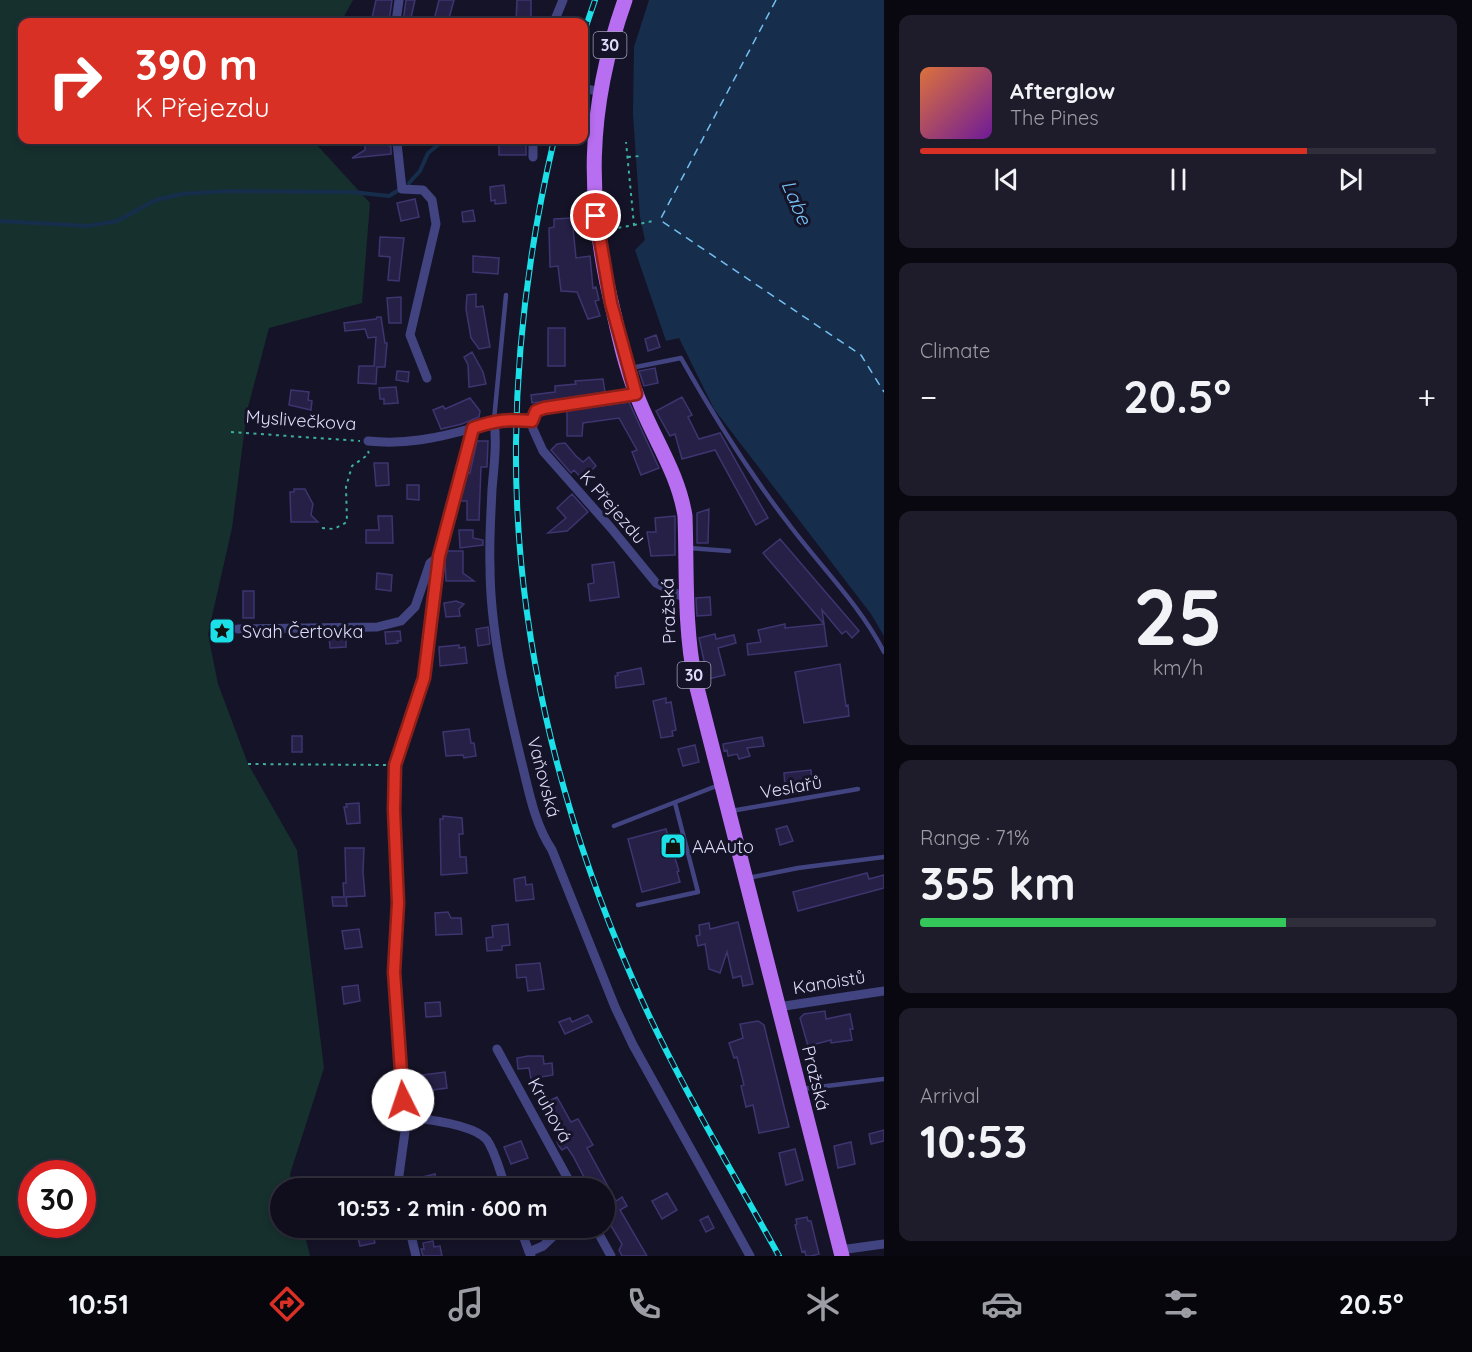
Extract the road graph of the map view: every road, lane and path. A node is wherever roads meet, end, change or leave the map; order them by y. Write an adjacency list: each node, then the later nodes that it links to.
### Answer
1 (399, 0): 4 (street)
2 (563, 0): 5 (street)
3 (625, 0): 7 (main road, Pražská / 30)
4 (397, 18)
5 (556, 18)
6 (588, 89): 7 (street)
7 (600, 92): 18 (main road, Pražská / 30)
8 (626, 142): 13 (path)
9 (397, 144): 19 (street)
10 (533, 144): 12 (street)
11 (640, 156): 13 (path)
12 (533, 157)
13 (628, 157): 15 (path)
14 (653, 221): 15 (path)
15 (634, 225): 16 (path)
16 (611, 229)
17 (506, 295): 21 (lane, Vaňovská)
18 (629, 369): 20 (main road, Pražská / 30); 32 (lane)
19 (427, 378)
20 (636, 394): 22 (street); 27 (main road, Pražská / 30)
21 (494, 420): 22 (street); 23 (street); 61 (street, Vaňovská)
22 (532, 421): 30 (street, K Přejezdu)
23 (473, 428): 25 (street); 29 (street)
24 (231, 432): 25 (path, Myslivečkova)
25 (368, 441): 26 (path)
26 (322, 528)
27 (686, 548): 28 (lane); 30 (main road, Pražská / 30)
28 (729, 550)
29 (439, 556): 31 (street); 34 (street)
30 (687, 599): 35 (main road, Pražská / 30)
31 (238, 629)
32 (884, 652)
33 (248, 764): 34 (path)
34 (395, 765): 48 (street)
35 (721, 784): 37 (lane); 38 (main road, Pražská / 30)
36 (858, 789): 38 (lane, Veslařů)
37 (675, 803): 39 (lane); 42 (lane)
38 (728, 812): 41 (main road, Pražská / 30)
39 (614, 826)
40 (884, 857): 41 (lane)
41 (745, 878): 44 (main road, Pražská / 30)
42 (638, 905)
43 (884, 991): 44 (street, Kanoistů)
44 (778, 1007): 47 (main road, Pražská / 30)
45 (497, 1049): 51 (street, Kruhová)
46 (884, 1079): 47 (lane)
47 (799, 1089): 57 (main road, Pražská / 30)
48 (407, 1117): 49 (street); 50 (street)
49 (399, 1178)
50 (502, 1178)
51 (568, 1178)
52 (412, 1238): 59 (street)
53 (524, 1238): 58 (street)
54 (551, 1238): 58 (street)
55 (601, 1238): 60 (street)
56 (884, 1244): 57 (street)
57 (841, 1253)
58 (530, 1254)
59 (416, 1256)
60 (611, 1256)
61 (750, 1256)

